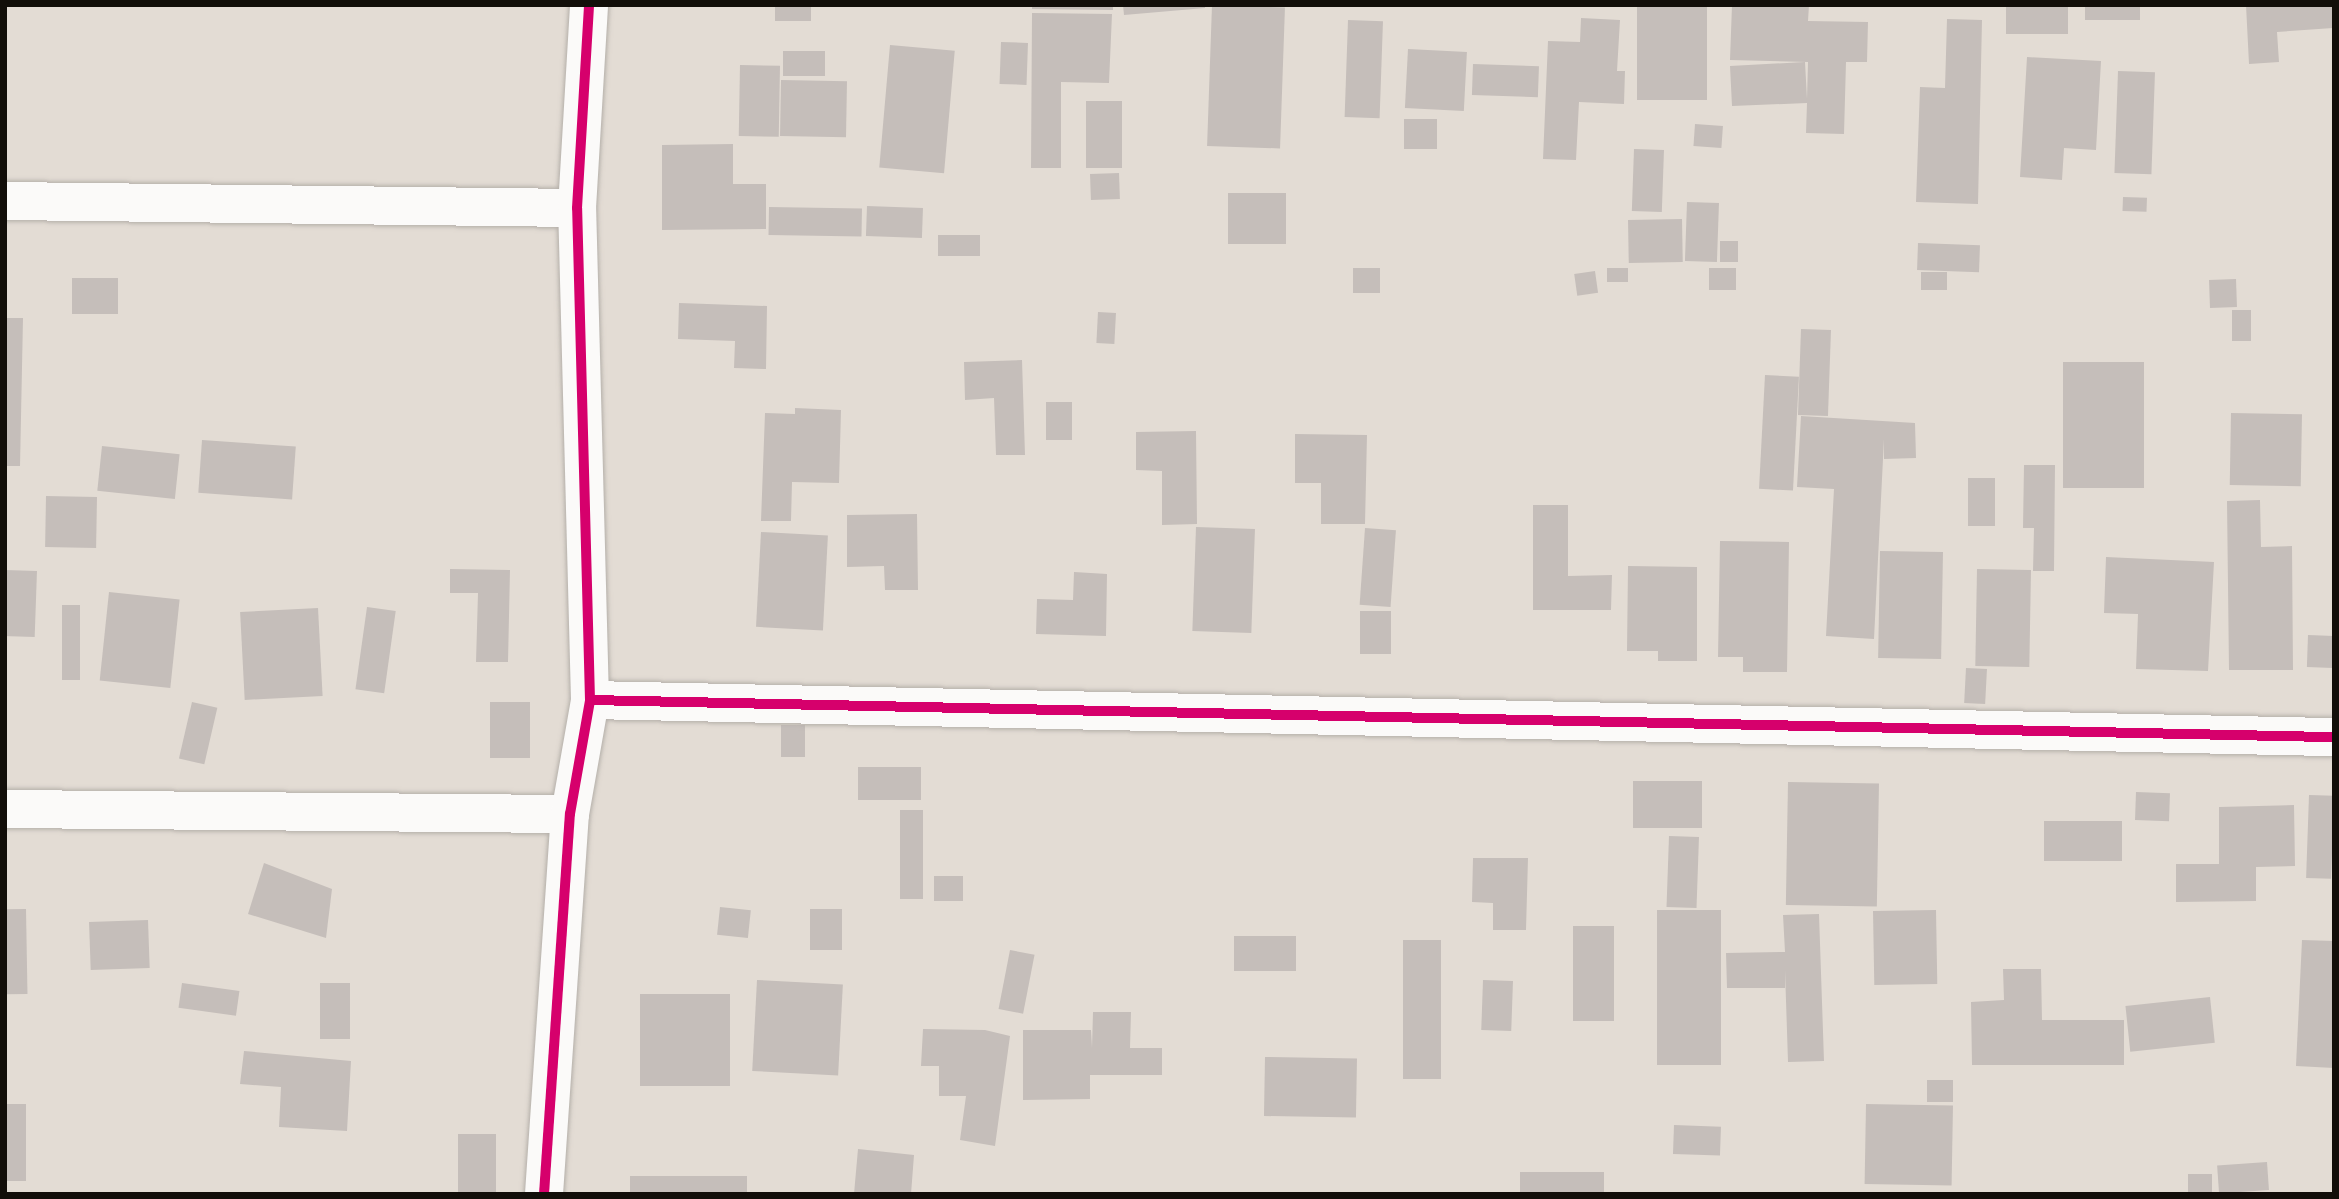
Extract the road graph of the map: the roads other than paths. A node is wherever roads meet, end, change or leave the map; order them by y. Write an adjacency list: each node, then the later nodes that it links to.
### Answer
1 (589, 5): 3 (street)
2 (5, 201): 3 (street)
3 (577, 208): 4 (street)
4 (590, 700): 5 (street); 7 (street)
5 (2334, 737)
6 (5, 809): 7 (street)
7 (570, 814): 8 (street)
8 (544, 1194)

